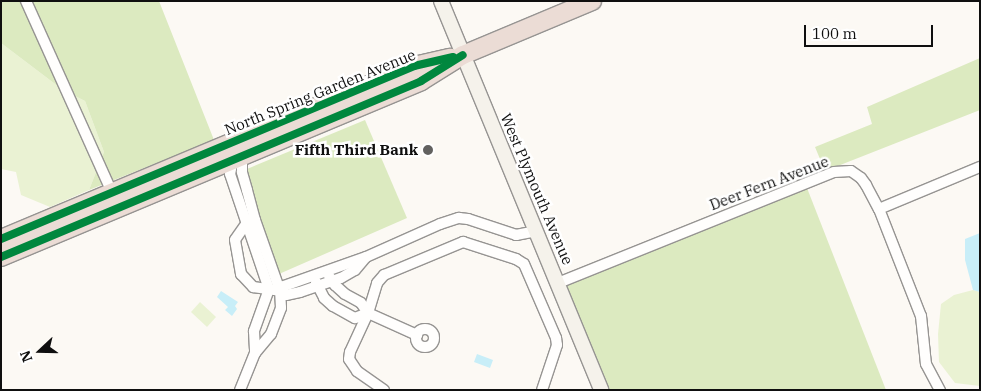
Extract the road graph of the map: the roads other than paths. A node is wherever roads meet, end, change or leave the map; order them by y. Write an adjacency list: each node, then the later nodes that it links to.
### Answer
1 (26, 1): 7 (street)
2 (441, 1): 4 (street, West Plymouth Avenue)
3 (592, 1): 4 (highway, North Spring Garden Avenue)
4 (462, 55): 5 (highway, North Spring Garden Avenue); 5 (highway, North Spring Garden Avenue); 10 (street, West Plymouth Avenue)
5 (234, 153): 7 (highway, North Spring Garden Avenue); 9 (street); 12 (highway)
6 (980, 167): 8 (street)
7 (112, 192): 11 (highway, North Spring Garden Avenue)
8 (878, 209): 17 (street, Deer Fern Avenue); 31 (street, Deer Fern Avenue)
9 (250, 222): 18 (street); 18 (street); 19 (street)
10 (537, 231): 13 (street); 17 (street, West Plymouth Avenue)
11 (1, 239)
12 (1, 257)
13 (366, 257): 14 (street); 16 (street)
14 (327, 271): 15 (street); 16 (street)
15 (315, 281): 16 (street); 19 (street); 21 (street)
16 (332, 281): 20 (street)
17 (558, 283): 30 (street, West Plymouth Avenue)
18 (269, 289): 19 (street); 22 (street)
19 (280, 291): 24 (street)
20 (342, 291): 21 (street); 23 (street)
21 (329, 303): 23 (street)
22 (261, 311): 24 (street); 26 (street)
23 (368, 313): 25 (street); 28 (street); 29 (street)
24 (278, 317): 26 (street)
25 (417, 336)
26 (255, 353): 27 (street)
27 (240, 390)
28 (384, 390)
29 (542, 390)
30 (601, 390)
31 (940, 390)

